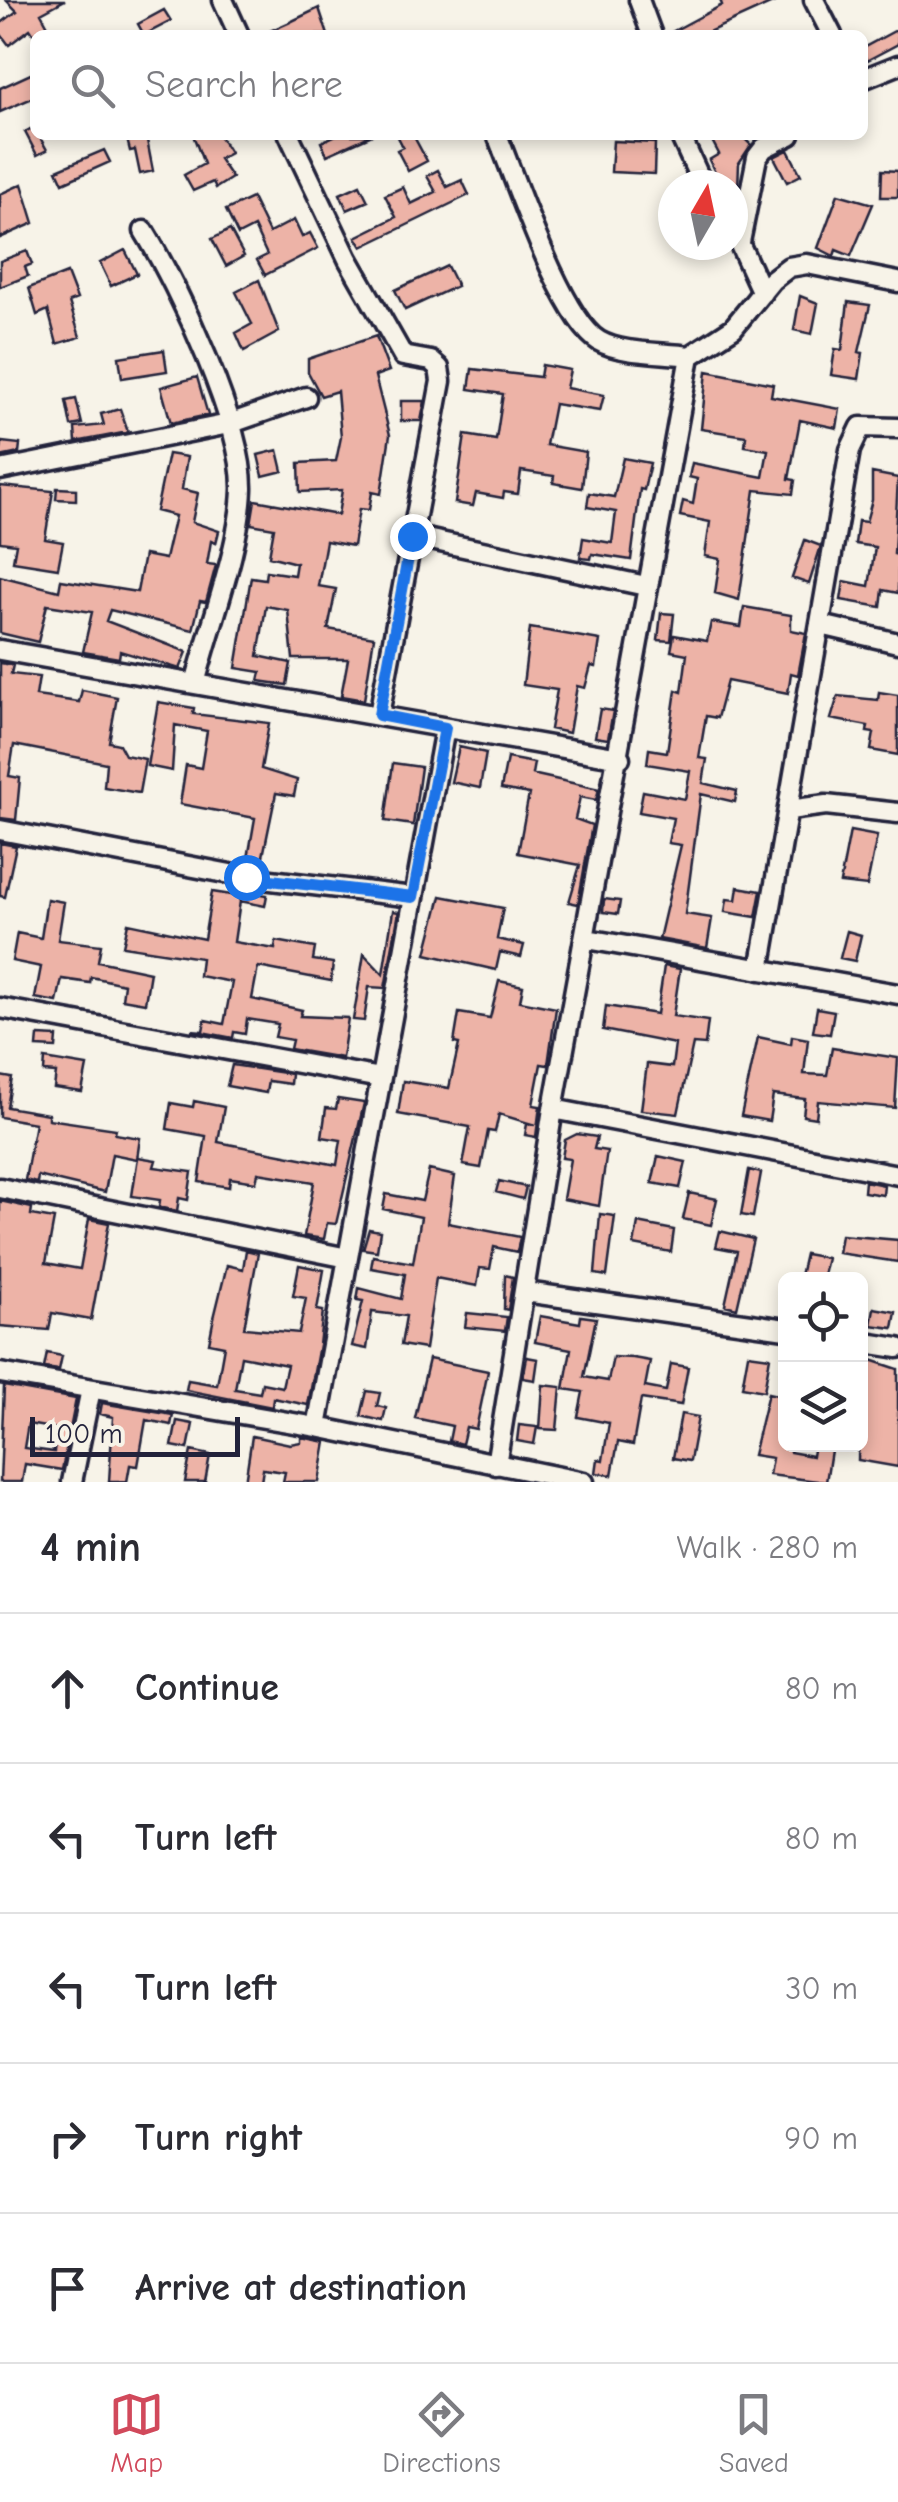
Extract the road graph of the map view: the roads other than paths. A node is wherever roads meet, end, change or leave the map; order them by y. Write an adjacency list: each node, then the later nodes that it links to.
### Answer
1 (223, 0): 4 (street)
2 (639, 0): 5 (street)
3 (814, 0): 6 (street)
4 (237, 30)
5 (650, 30)
6 (829, 30)
7 (898, 65): 8 (street)
8 (868, 77)
9 (291, 140): 24 (street)
10 (499, 140): 19 (street)
11 (682, 140): 13 (street)
12 (782, 140): 14 (street)
13 (696, 170)
14 (748, 191)
15 (144, 231): 21 (street)
16 (747, 260): 18 (street)
17 (898, 282): 18 (street)
18 (762, 293): 19 (street)
19 (690, 356): 25 (street)
20 (306, 397): 21 (street)
21 (230, 424): 23 (street); 29 (street)
22 (898, 428): 26 (street)
23 (0, 470)
24 (412, 536): 25 (street); 30 (street)
25 (646, 586): 32 (street)
26 (820, 626): 27 (street); 33 (street)
27 (898, 643)
28 (0, 650): 29 (street)
29 (195, 684): 30 (street)
30 (379, 715): 31 (street)
31 (445, 728): 32 (street); 36 (street)
32 (620, 758): 37 (street)
33 (789, 810): 34 (street); 38 (street)
34 (898, 814)
35 (0, 830): 36 (street)
36 (413, 897): 41 (street)
37 (587, 939): 38 (street); 42 (street)
38 (760, 970): 39 (street)
39 (898, 994)
40 (0, 1008): 41 (street)
41 (380, 1078): 45 (street)
42 (553, 1110): 43 (street); 46 (street)
43 (898, 1175)
44 (0, 1188): 45 (street)
45 (348, 1258): 52 (street)
46 (525, 1292): 47 (street); 53 (street)
47 (778, 1328)
48 (868, 1343): 49 (street)
49 (898, 1348)
50 (0, 1372): 51 (street)
51 (92, 1389): 52 (street); 54 (street)
52 (317, 1427): 53 (street)
53 (496, 1465): 55 (street)
54 (72, 1482)
55 (584, 1482)

